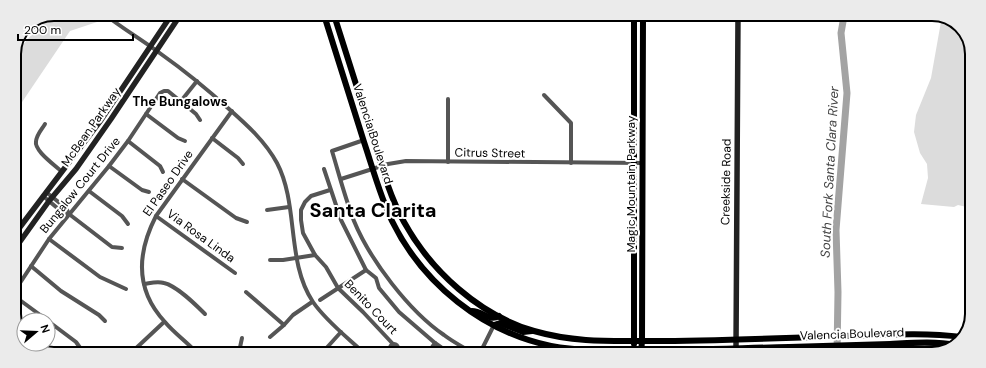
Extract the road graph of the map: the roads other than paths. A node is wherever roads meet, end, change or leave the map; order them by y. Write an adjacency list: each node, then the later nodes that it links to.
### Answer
1 (114, 21): 9 (street)
2 (168, 21): 9 (main road, McBean Parkway)
3 (176, 21): 10 (main road, McBean Parkway)
4 (326, 21): 20 (main road, Valencia Boulevard)
5 (336, 21): 29 (main road, Valencia Boulevard)
6 (634, 21): 25 (main road, Magic Mountain Parkway)
7 (642, 21): 26 (main road, Magic Mountain Parkway)
8 (738, 21): 81 (main road, Creekside Road)
9 (151, 47): 10 (street); 32 (main road, McBean Parkway)
10 (157, 51): 11 (street); 40 (main road, McBean Parkway)
11 (197, 81): 14 (street); 15 (street)
12 (544, 95): 24 (street)
13 (448, 99): 23 (street)
14 (181, 101): 16 (street, Bungalow Court Drive); 17 (street)
15 (232, 111): 19 (street, El Paseo Drive); 41 (street)
16 (146, 114): 21 (street, Bungalow Court Drive); 22 (street)
17 (200, 120)
18 (45, 124): 32 (street)
19 (212, 138): 27 (street); 34 (street, El Paseo Drive)
20 (364, 140): 31 (main road, Valencia Boulevard); 35 (street)
21 (128, 141): 28 (street, Bungalow Court Drive); 33 (street)
22 (185, 141)
23 (448, 162): 24 (street, Citrus Street); 29 (street, Citrus Street)
24 (571, 163): 25 (street, Citrus Street)
25 (634, 163): 26 (street, Citrus Street); 83 (main road, Magic Mountain Parkway)
26 (643, 163): 82 (main road, Magic Mountain Parkway)
27 (243, 164)
28 (110, 166): 37 (street, Bungalow Court Drive); 38 (street)
29 (382, 166): 31 (street, Citrus Street); 51 (main road, Valencia Boulevard)
30 (324, 169): 36 (street, Benito Court)
31 (373, 169): 35 (street, Citrus Street); 45 (main road, Valencia Boulevard)
32 (62, 172): 39 (main road, McBean Parkway)
33 (163, 172)
34 (182, 179): 44 (street, El Paseo Drive); 46 (street)
35 (341, 180): 95 (street)
36 (330, 190): 53 (street, Benito Court); 57 (street, Benito Court)
37 (89, 191): 43 (street, Bungalow Court Drive); 47 (street)
38 (149, 192)
39 (45, 194): 40 (street); 48 (main road, McBean Parkway)
40 (51, 199): 43 (street); 50 (main road, McBean Parkway)
41 (290, 207): 42 (street); 54 (street)
42 (267, 210)
43 (69, 214): 49 (street, Bungalow Court Drive); 52 (street)
44 (156, 216): 58 (street, Via Rosa Linda); 60 (street, El Paseo Drive)
45 (391, 218): 51 (main road); 68 (main road, Valencia Boulevard)
46 (247, 222)
47 (128, 224)
48 (21, 226)
49 (49, 239): 56 (street, Bungalow Court Drive); 62 (street)
50 (21, 240)
51 (419, 246): 70 (main road, Valencia Boulevard)
52 (122, 248)
53 (315, 255): 54 (street); 61 (street, Benito Court)
54 (298, 259): 55 (street); 66 (street)
55 (270, 260)
56 (31, 266): 59 (street, Bungalow Court Drive); 71 (street)
57 (366, 270): 61 (street); 84 (street, Benito Court)
58 (234, 272)
59 (21, 281)
60 (144, 284): 69 (street); 72 (street, El Paseo Drive)
61 (338, 288): 64 (street); 92 (street, Benito Court)
62 (126, 289)
63 (246, 292): 73 (street)
64 (320, 300)
65 (21, 301): 67 (street, Bungalow Court Drive)
66 (312, 302): 73 (street); 77 (street)
67 (36, 312)
68 (471, 312): 70 (main road); 74 (main road, Valencia Boulevard)
69 (204, 314)
70 (499, 316): 76 (main road, Valencia Boulevard)
71 (105, 321)
72 (164, 322): 87 (street); 88 (street, El Paseo Drive)
73 (284, 325): 79 (street)
74 (494, 325): 76 (main road); 96 (street); 97 (main road, Valencia Boulevard)
75 (56, 327): 86 (street)
76 (534, 331): 83 (main road, Valencia Boulevard)
77 (341, 332): 90 (street); 91 (street)
78 (956, 336): 81 (main road, Valencia Boulevard)
79 (270, 337)
80 (242, 338): 89 (street)
81 (736, 339): 82 (main road, Valencia Boulevard); 100 (main road, Creekside Road)
82 (642, 341): 83 (main road, Valencia Boulevard); 99 (main road, Magic Mountain Parkway)
83 (634, 342): 98 (main road, Magic Mountain Parkway)
84 (435, 343): 93 (street); 94 (street, Benito Court)
85 (946, 344): 101 (main road, Valencia Boulevard)
86 (80, 347)
87 (137, 347)
88 (191, 347)
89 (240, 347)
90 (327, 347)
91 (357, 347)
92 (392, 347)
93 (432, 347)
94 (441, 347)
95 (463, 347)
96 (483, 347)
97 (562, 347)
98 (634, 347)
99 (641, 347)
100 (736, 347)
101 (776, 347)

